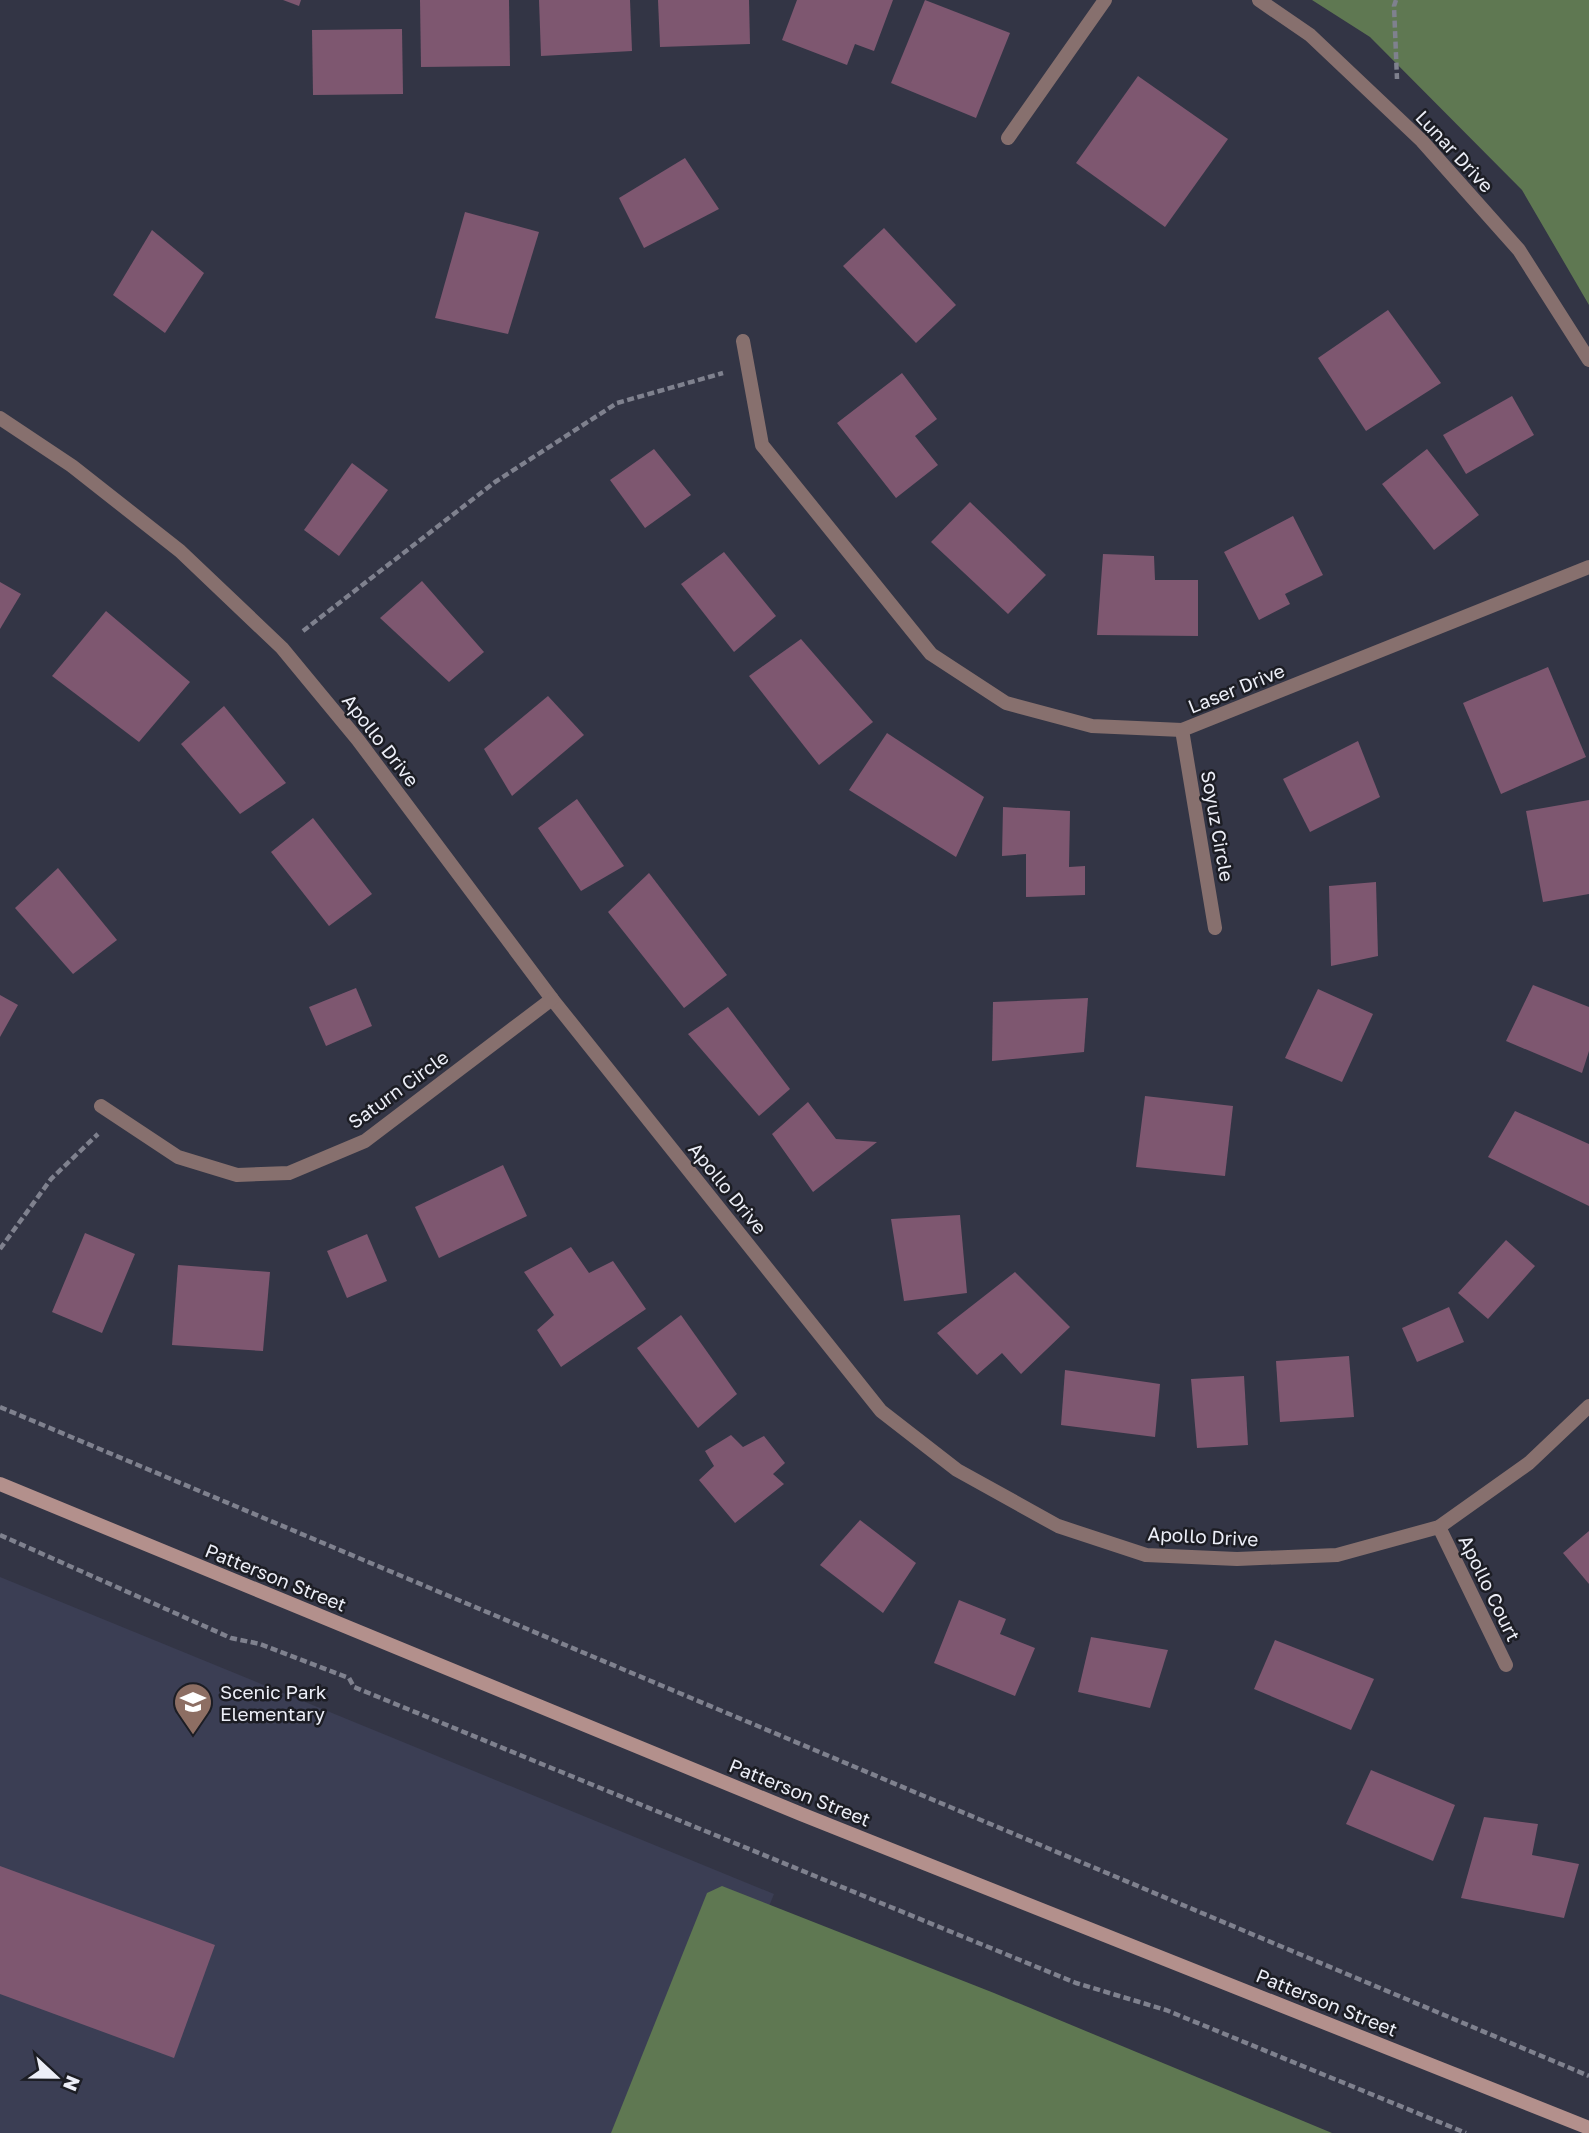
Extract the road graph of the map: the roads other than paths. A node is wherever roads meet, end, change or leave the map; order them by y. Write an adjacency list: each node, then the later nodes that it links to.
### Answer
1 (1105, 0): 3 (street)
2 (1259, 0): 5 (street, Lunar Drive)
3 (1008, 138)
4 (743, 341): 8 (street, Laser Drive)
5 (1589, 360)
6 (0, 418): 10 (street, Apollo Drive)
7 (1589, 567): 8 (street, Laser Drive)
8 (1182, 730): 9 (street, Soyuz Circle)
9 (1215, 928)
10 (552, 999): 11 (street, Saturn Circle); 14 (street, Apollo Drive)
11 (101, 1106)
12 (1589, 1406): 14 (street, Apollo Drive)
13 (0, 1484): 16 (street, Patterson Street)
14 (1439, 1527): 15 (street, Apollo Court)
15 (1506, 1665)
16 (1589, 2128)

